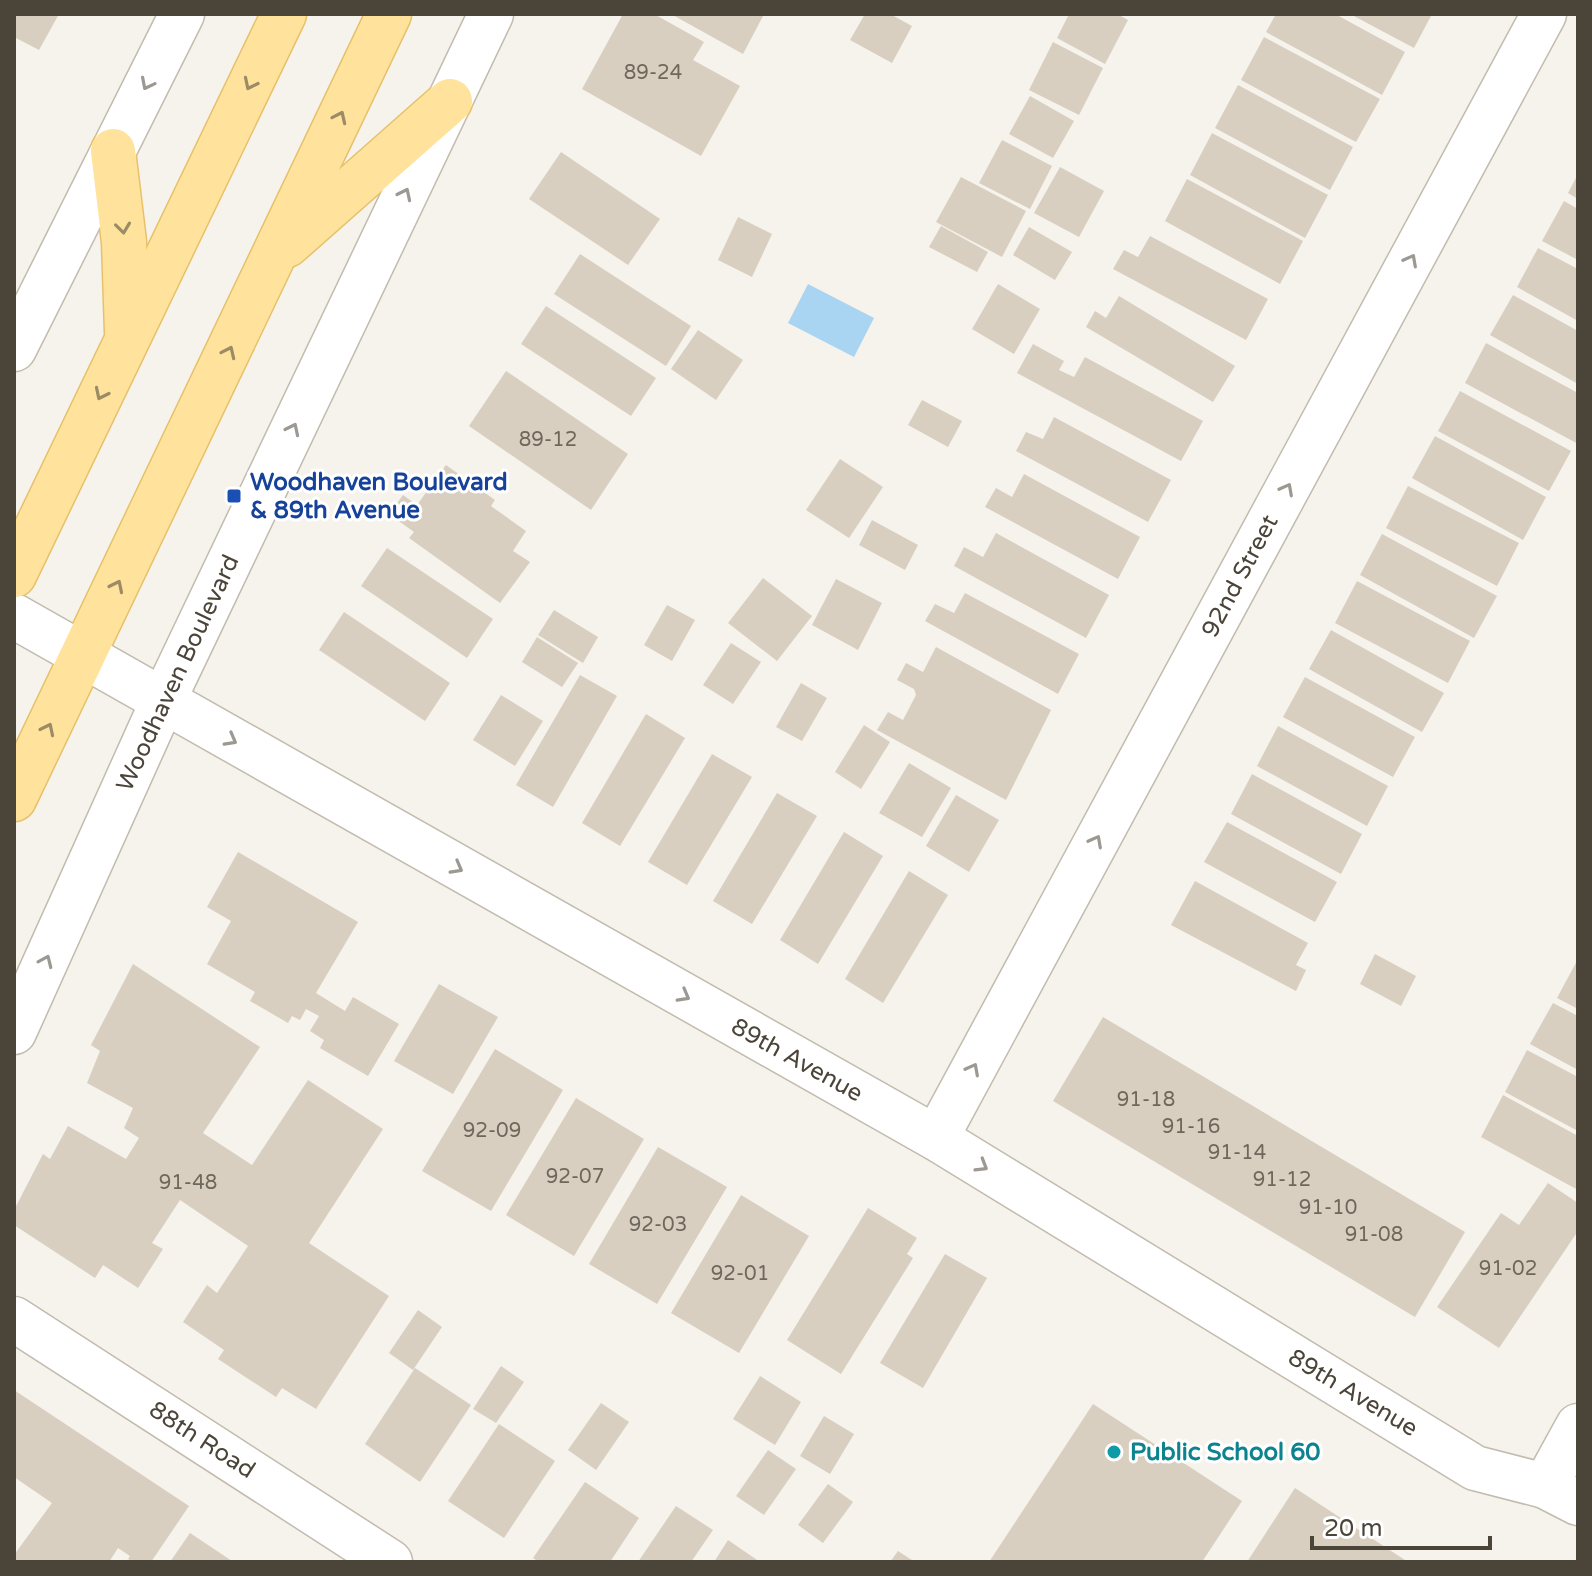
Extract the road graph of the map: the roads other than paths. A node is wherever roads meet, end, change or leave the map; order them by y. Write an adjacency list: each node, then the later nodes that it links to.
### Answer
1 (182, 14): 7 (street, one-way to 7)
2 (284, 14): 9 (main road, one-way to 9)
3 (389, 14): 8 (main road, one-way to 3)
4 (491, 14): 6 (street, Woodhaven Boulevard)
5 (1544, 14): 17 (street, 92nd Street, one-way to 5)
6 (450, 101): 8 (main road); 14 (street, Woodhaven Boulevard, one-way to 6)
7 (113, 151): 9 (main road, one-way to 9); 10 (street)
8 (274, 257): 13 (main road, one-way to 8)
9 (127, 340): 11 (main road, one-way to 11)
10 (14, 349)
11 (14, 575)
12 (14, 616): 13 (street, 89th Avenue)
13 (84, 657): 14 (street, 89th Avenue); 15 (main road, one-way to 13)
14 (163, 701): 16 (street, Woodhaven Boulevard, one-way to 14); 17 (street, 89th Avenue, one-way to 17)
15 (14, 799)
16 (14, 1032)
17 (936, 1138): 20 (street, 89th Avenue, one-way to 20)
18 (14, 1319): 21 (street, 88th Road)
19 (1578, 1426): 20 (street)
20 (1561, 1494)
21 (390, 1562)

